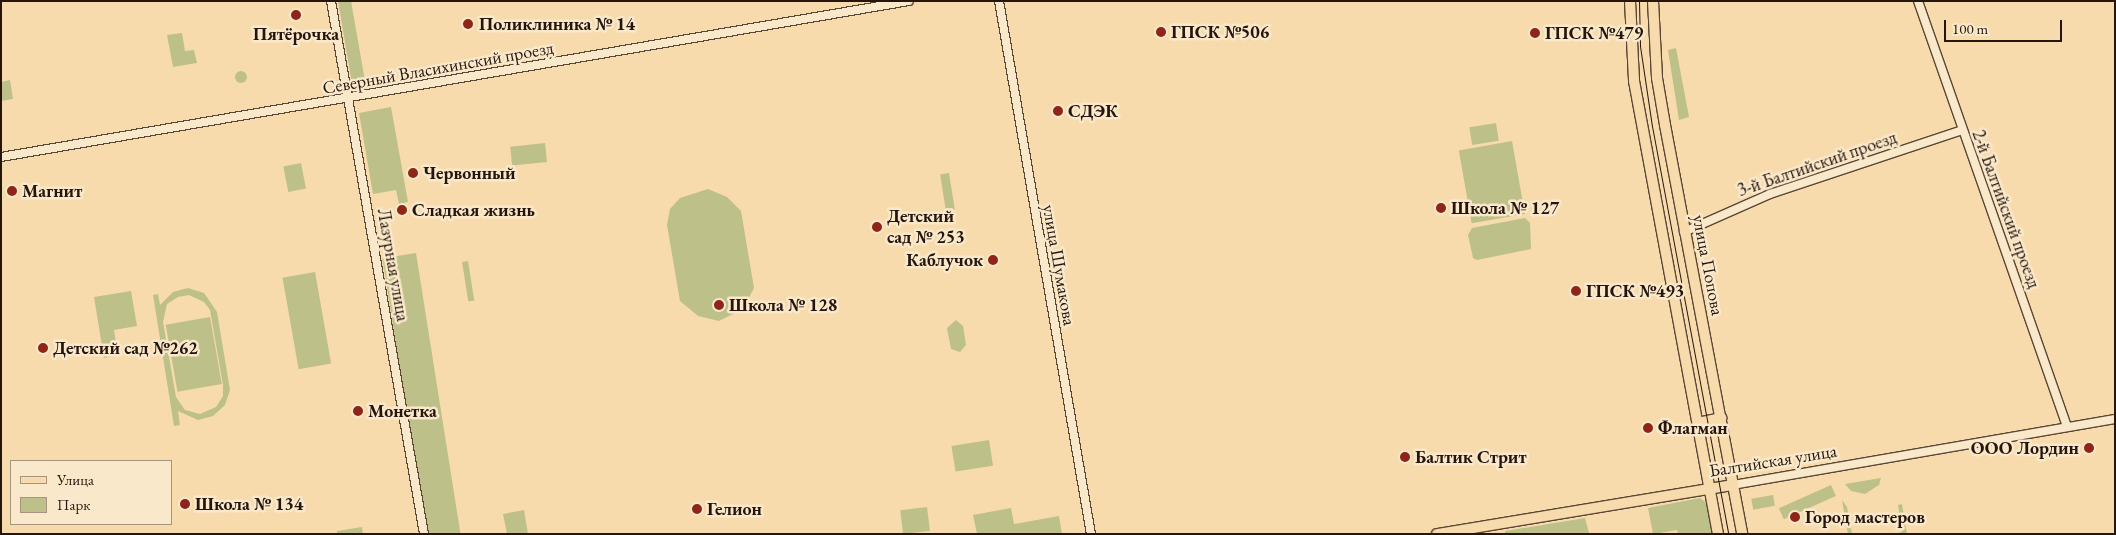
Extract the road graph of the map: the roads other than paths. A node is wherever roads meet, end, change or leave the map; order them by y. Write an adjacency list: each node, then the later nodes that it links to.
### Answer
1 (331, 1): 7 (street, Лазурная улица)
2 (909, 1): 7 (street, Северный Власихинский проезд)
3 (999, 1): 18 (street, улица Шумакова)
4 (1630, 1): 13 (main road)
5 (1653, 1): 10 (main road, улица Попова)
6 (1918, 1): 8 (street, 2-й Балтийский проезд)
7 (348, 98): 9 (street, Северный Власихинский проезд); 17 (street, Лазурная улица)
8 (1962, 130): 10 (street, 3-й Балтийский проезд); 14 (street, 2-й Балтийский проезд)
9 (1, 157)
10 (1684, 232): 11 (main road, улица Попова)
11 (1721, 418): 13 (main road); 15 (main road, улица Попова)
12 (2115, 419): 14 (street, Балтийская улица)
13 (1698, 423): 16 (main road)
14 (2067, 427): 15 (street, Балтийская улица)
15 (1733, 485): 16 (main road, Балтийская улица); 21 (main road, улица Попова)
16 (1710, 489): 19 (main road, Балтийская улица); 20 (main road)
17 (424, 534)
18 (1092, 534)
19 (1437, 534)
20 (1718, 534)
21 (1742, 534)

